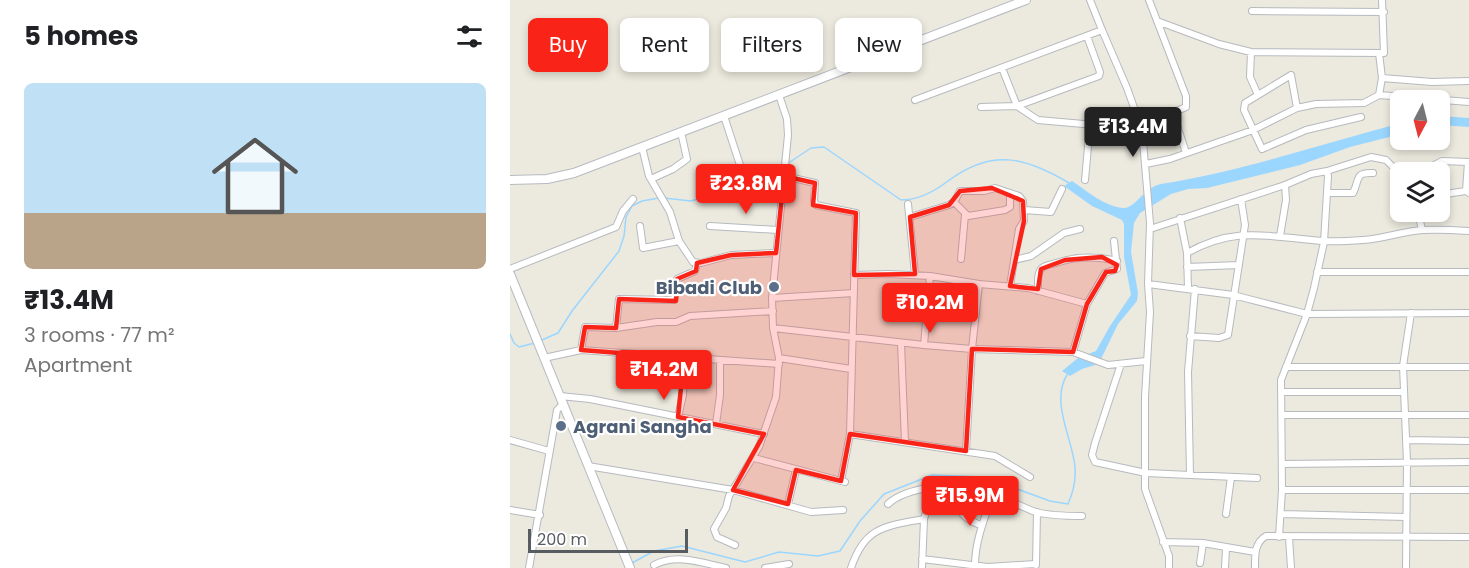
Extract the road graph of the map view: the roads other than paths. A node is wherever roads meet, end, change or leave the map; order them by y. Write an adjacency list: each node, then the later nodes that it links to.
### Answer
1 (1026, 0): 15 (main road)
2 (1090, 0): 8 (street)
3 (1149, 0): 7 (street)
4 (1382, 0): 6 (street)
5 (1252, 11): 6 (street)
6 (1384, 12): 11 (street)
7 (1157, 21): 10 (street); 23 (street)
8 (1102, 30): 9 (street); 27 (street)
9 (1087, 36): 12 (street); 20 (street)
10 (1251, 51): 11 (street); 16 (street)
11 (1379, 53): 13 (street)
12 (1002, 68): 18 (street); 20 (street)
13 (1382, 78): 14 (street); 17 (street)
14 (1469, 81)
15 (779, 94): 24 (main road); 39 (street)
16 (1258, 95): 22 (street); 28 (street)
17 (1379, 95): 19 (street); 22 (street)
18 (915, 100)
19 (1469, 102)
20 (1017, 106): 21 (street); 26 (street)
21 (981, 107)
22 (1297, 108): 28 (street)
23 (1173, 113): 27 (street); 31 (street)
24 (724, 116): 29 (main road); 36 (street)
25 (1361, 117): 28 (street)
26 (1090, 125): 27 (street); 42 (street)
27 (1142, 130): 34 (street)
28 (1252, 130): 31 (street)
29 (681, 132): 30 (main road); 40 (street)
30 (642, 147): 40 (street); 41 (main road)
31 (1186, 153): 34 (street)
32 (1440, 162): 33 (street)
33 (1468, 162): 45 (street)
34 (1146, 164): 60 (street)
35 (1390, 164): 37 (street)
36 (740, 165)
37 (1327, 171): 43 (street); 47 (street)
38 (1373, 173): 47 (street)
39 (784, 175): 62 (street); 83 (street)
40 (651, 179): 67 (street)
41 (510, 180)
42 (1086, 180)
43 (1284, 185): 50 (street); 66 (street)
44 (1062, 189): 53 (street)
45 (1468, 192): 48 (street)
46 (1010, 193): 51 (street); 53 (street); 54 (street)
47 (1327, 193): 69 (street)
48 (1450, 194)
49 (633, 199): 78 (street)
50 (1241, 199): 56 (street); 65 (street)
51 (954, 202): 54 (street); 55 (street)
52 (908, 204): 55 (street)
53 (1024, 210): 73 (street)
54 (965, 215): 72 (street)
55 (910, 217): 82 (street)
56 (1180, 218): 60 (street); 70 (street)
57 (1420, 222): 63 (street)
58 (640, 226): 67 (street)
59 (710, 226): 62 (street)
60 (1150, 226): 86 (street)
61 (1080, 229): 73 (street)
62 (778, 230): 71 (street)
63 (1422, 230): 64 (street); 69 (street)
64 (1469, 231)
65 (1244, 234): 66 (street); 70 (street); 76 (street)
66 (1280, 236): 69 (street)
67 (680, 240): 75 (street)
68 (1114, 241): 74 (street)
69 (1324, 242): 79 (street)
70 (1187, 253): 77 (street)
71 (776, 254): 75 (street); 92 (street)
72 (961, 259)
73 (1014, 260): 87 (street)
74 (1116, 261): 89 (street); 93 (street)
75 (697, 263): 98 (street)
76 (1239, 265): 77 (street); 91 (street)
77 (1187, 267): 88 (street)
78 (510, 269)
79 (1317, 272): 80 (street); 97 (street)
80 (1469, 272)
81 (510, 274): 107 (main road)
82 (915, 274): 83 (street); 84 (street)
83 (854, 275): 90 (street)
84 (930, 276): 85 (street); 103 (street)
85 (979, 284): 87 (street); 104 (street)
86 (1148, 284): 88 (street); 111 (street)
87 (1010, 286): 89 (street)
88 (1191, 289): 91 (street); 101 (street)
89 (1038, 291): 93 (street)
90 (854, 293): 92 (street); 100 (street)
91 (1233, 295): 97 (street); 101 (street)
92 (772, 297): 94 (street)
93 (1087, 303): 106 (street)
94 (773, 311): 98 (street); 99 (street)
95 (1411, 313): 96 (street); 97 (street); 113 (street)
96 (1469, 313)
97 (1307, 314): 114 (street)
98 (616, 328): 105 (street)
99 (773, 328): 100 (street); 110 (street)
100 (852, 335): 102 (street); 116 (street)
101 (1190, 336): 140 (street)
102 (901, 343): 103 (street); 130 (street)
103 (924, 345): 104 (street)
104 (972, 349): 106 (street); 132 (street)
105 (581, 350): 107 (street); 108 (street)
106 (1073, 352): 112 (street)
107 (544, 356): 119 (main road)
108 (684, 358): 109 (street); 123 (street)
109 (720, 360): 110 (street); 124 (street)
110 (779, 361): 116 (street); 125 (street)
111 (1146, 361): 112 (street); 139 (street)
112 (1121, 364): 139 (street)
113 (1403, 366): 114 (street); 115 (street); 118 (street)
114 (1286, 367): 117 (street)
115 (1469, 367)
116 (851, 369): 126 (street)
117 (1281, 392): 118 (street); 120 (street)
118 (1404, 393): 122 (street)
119 (561, 400): 123 (street); 131 (street); 137 (main road)
120 (1282, 415): 122 (street); 136 (street)
121 (1469, 415): 122 (street)
122 (1406, 416): 128 (street)
123 (678, 417): 124 (street)
124 (716, 424): 125 (street)
125 (764, 434): 133 (street)
126 (850, 434): 130 (street); 138 (street)
127 (510, 440): 131 (street)
128 (1406, 440): 129 (street); 134 (street)
129 (1469, 441)
130 (905, 442): 132 (street)
131 (549, 451): 158 (street)
132 (966, 451): 141 (street)
133 (754, 458): 138 (street); 145 (street)
134 (1407, 462): 135 (street); 136 (street); 147 (street)
135 (1469, 462)
136 (1282, 464): 146 (street)
137 (588, 466): 145 (street); 181 (main road)
138 (796, 470): 150 (street)
139 (1146, 473): 140 (street); 167 (street)
140 (1190, 475): 142 (street)
141 (1030, 477)
142 (1231, 477): 143 (street); 156 (street)
143 (1257, 478)
144 (963, 487): 149 (street); 151 (street); 154 (street)
145 (733, 490): 150 (street); 169 (street)
146 (1282, 490): 147 (street); 157 (street)
147 (1406, 490): 148 (street); 160 (street)
148 (1469, 490)
149 (993, 494): 155 (street); 162 (street)
150 (788, 504): 153 (street)
151 (888, 504)
152 (510, 510): 158 (street)
153 (843, 510)
154 (960, 510): 161 (street); 162 (street)
155 (1037, 512): 159 (street); 179 (street)
156 (1226, 514)
157 (1281, 514): 160 (street); 163 (street)
158 (540, 515): 180 (street)
159 (1082, 516)
160 (1406, 517): 165 (street)
161 (924, 519): 173 (street); 185 (street)
162 (982, 526): 178 (street)
163 (1279, 537): 164 (street); 171 (street)
164 (1289, 537): 165 (street); 190 (street)
165 (1406, 537): 166 (street); 191 (street)
166 (1469, 537)
167 (1163, 542): 168 (street); 187 (street)
168 (1203, 543): 170 (street); 174 (street)
169 (735, 545)
170 (1226, 548): 171 (street); 188 (street)
171 (1255, 552): 189 (street)
172 (684, 559): 176 (street); 177 (street); 182 (street)
173 (922, 559): 178 (street); 186 (street)
174 (1200, 563)
175 (789, 564): 184 (street)
176 (654, 565)
177 (697, 565): 183 (street)
178 (975, 565): 179 (street)
179 (1036, 566)
180 (529, 568)
181 (630, 568)
182 (683, 568)
183 (726, 568)
184 (765, 568)
185 (851, 568)
186 (922, 568)
187 (1169, 568)
188 (1225, 568)
189 (1255, 568)
190 (1291, 568)
191 (1406, 568)

